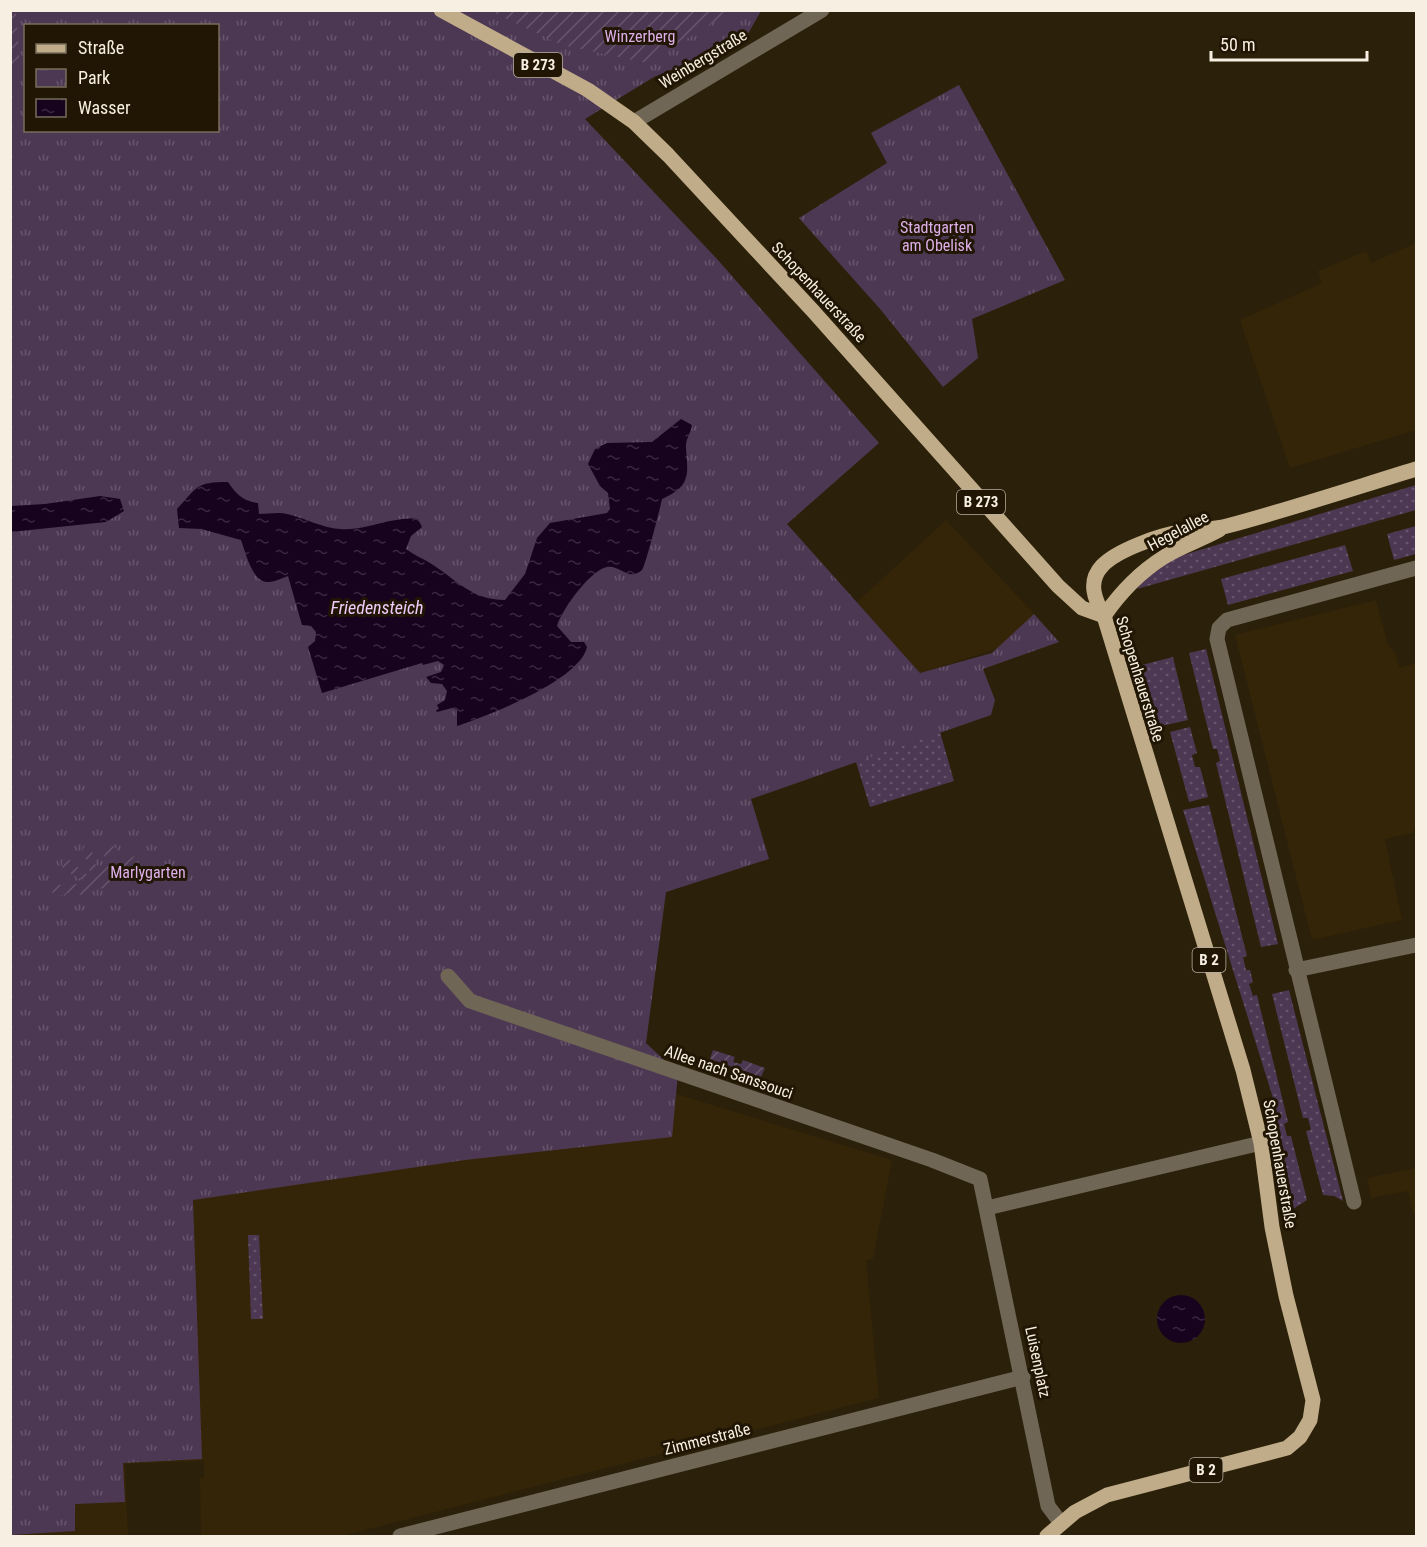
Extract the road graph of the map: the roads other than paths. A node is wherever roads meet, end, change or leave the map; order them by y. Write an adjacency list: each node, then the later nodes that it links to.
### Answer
1 (441, 10): 3 (main road, Schopenhauerstraße / B 273)
2 (822, 10): 3 (street, Weinbergstraße)
3 (633, 122): 7 (main road, Schopenhauerstraße / B 273)
4 (1416, 469): 5 (main road, Hegelallee / B 2)
5 (1224, 527): 7 (main road, Hegelallee / B 2); 7 (main road, Hegelallee / B 2)
6 (1416, 568): 9 (street)
7 (1104, 616): 11 (main road, Schopenhauerstraße / B 2)
8 (1416, 945): 9 (street)
9 (1296, 970): 12 (street)
10 (448, 976): 13 (street, Allee nach Sanssouci)
11 (1261, 1143): 13 (street); 15 (main road, Schopenhauerstraße / B 2)
12 (1354, 1202)
13 (987, 1208): 14 (street, Luisenplatz)
14 (1023, 1377): 15 (street, Luisenplatz); 16 (street, Zimmerstraße)
15 (1061, 1523): 17 (main road, B 2)
16 (400, 1536)
17 (1047, 1536)

